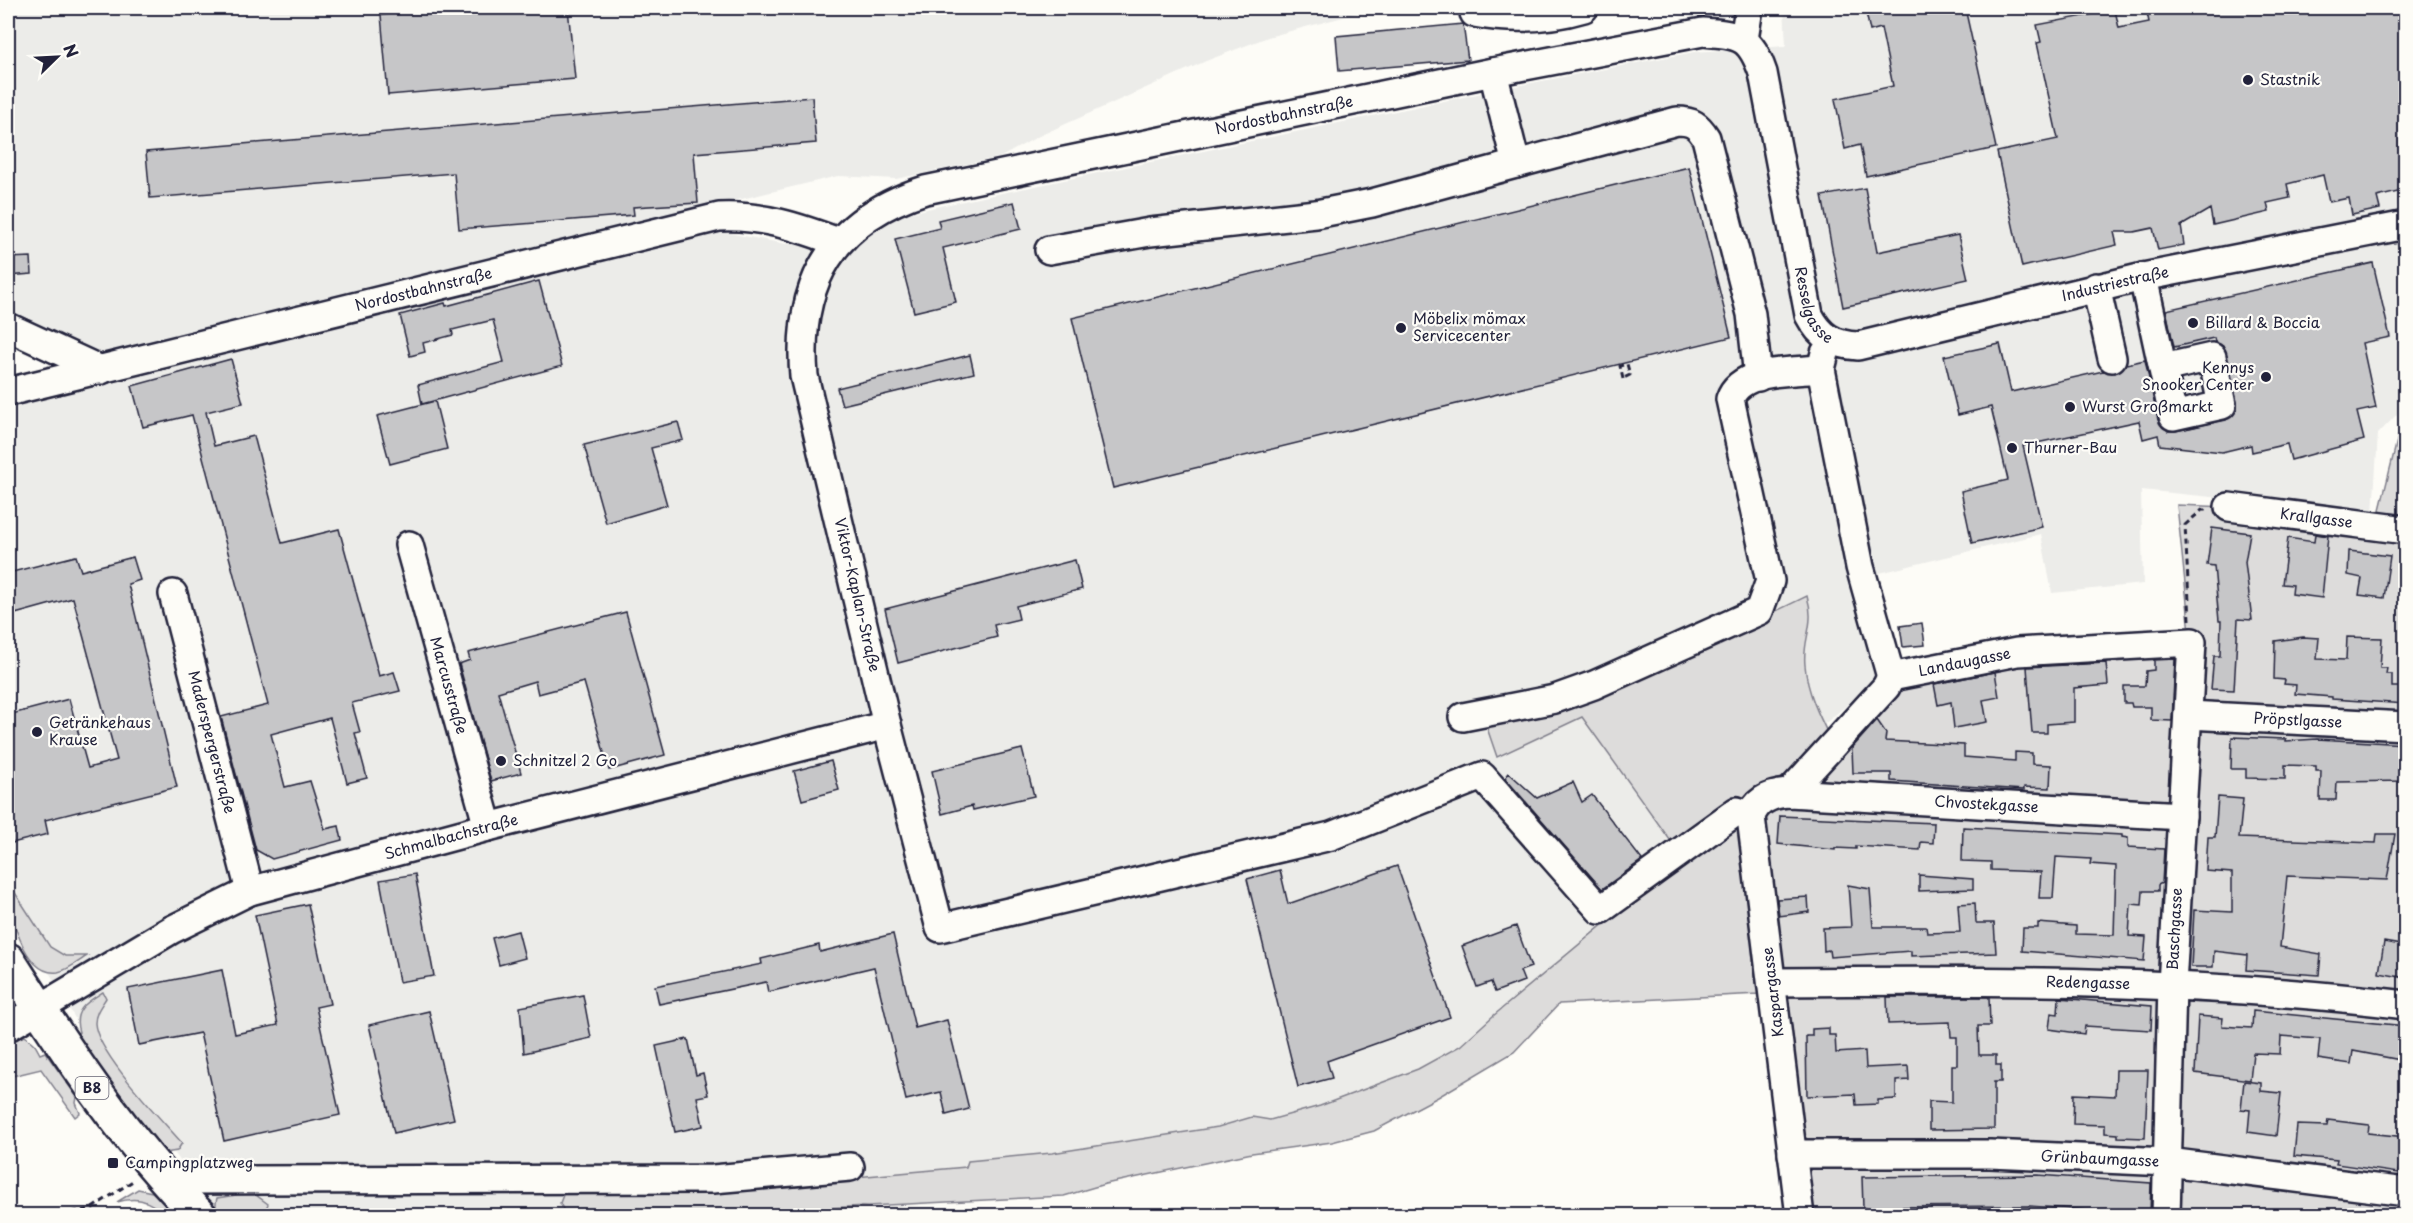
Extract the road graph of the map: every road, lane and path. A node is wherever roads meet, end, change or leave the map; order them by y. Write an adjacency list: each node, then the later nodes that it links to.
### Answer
1 (1584, 8): 3 (street)
2 (1749, 8): 4 (street)
3 (1474, 14)
4 (1744, 39): 5 (street, Nordostbahnstraße); 13 (street, Resselgasse)
5 (1493, 72): 6 (street); 9 (street, Nordostbahnstraße)
6 (1516, 164): 8 (street); 19 (street)
7 (2406, 225): 10 (street, Industriestraße)
8 (1049, 250)
9 (831, 252): 18 (street, Nordostbahnstraße); 30 (street, Viktor-Kaplan-Straße)
10 (2143, 277): 11 (street, Industriestraße); 16 (street)
11 (2096, 288): 13 (street, Industriestraße); 14 (street)
12 (8, 327): 18 (street)
13 (1829, 340): 17 (street, Resselgasse)
14 (2112, 358)
15 (1621, 364): 20 (path)
16 (2163, 368)
17 (1821, 369): 19 (street); 27 (street, Resselgasse)
18 (101, 370): 21 (street, Nordostbahnstraße)
19 (1758, 377): 29 (street)
20 (1623, 379)
21 (8, 392)
22 (2229, 507): 23 (street, Krallgasse); 26 (path)
23 (2406, 530)
24 (409, 545): 35 (street, Marcusstraße)
25 (173, 594): 36 (street, Maderspergerstraße)
26 (2192, 642): 27 (street, Landaugasse); 28 (street, Baschgasse)
27 (1891, 677): 32 (street)
28 (2188, 715): 31 (street, Pröpstlgasse); 33 (street, Baschgasse)
29 (1463, 717)
30 (887, 724): 34 (street, Viktor-Kaplan-Straße); 35 (street, Schmalbachstraße)
31 (2406, 726)
32 (1790, 794): 33 (street, Chvostekgasse); 34 (street)
33 (2182, 816): 39 (street, Baschgasse)
34 (1751, 817): 38 (street, Kaspargasse)
35 (488, 827): 36 (street, Schmalbachstraße)
36 (250, 891): 41 (street, Schmalbachstraße)
37 (8, 960): 41 (main road, B8)
38 (1772, 982): 39 (street, Redengasse); 43 (street, Kaspargasse)
39 (2172, 985): 40 (street, Redengasse); 44 (street, Baschgasse)
40 (2406, 1005)
41 (38, 1008): 42 (street); 46 (main road, B8)
42 (8, 1027)
43 (1792, 1154): 44 (street, Grünbaumgasse); 50 (street, Kaspargasse)
44 (2168, 1162): 47 (street, Grünbaumgasse); 51 (street, Baschgasse)
45 (850, 1167): 46 (street)
46 (161, 1176): 48 (path); 49 (main road, B8)
47 (2406, 1192)
48 (51, 1215)
49 (200, 1215)
50 (1800, 1215)
51 (2166, 1215)

